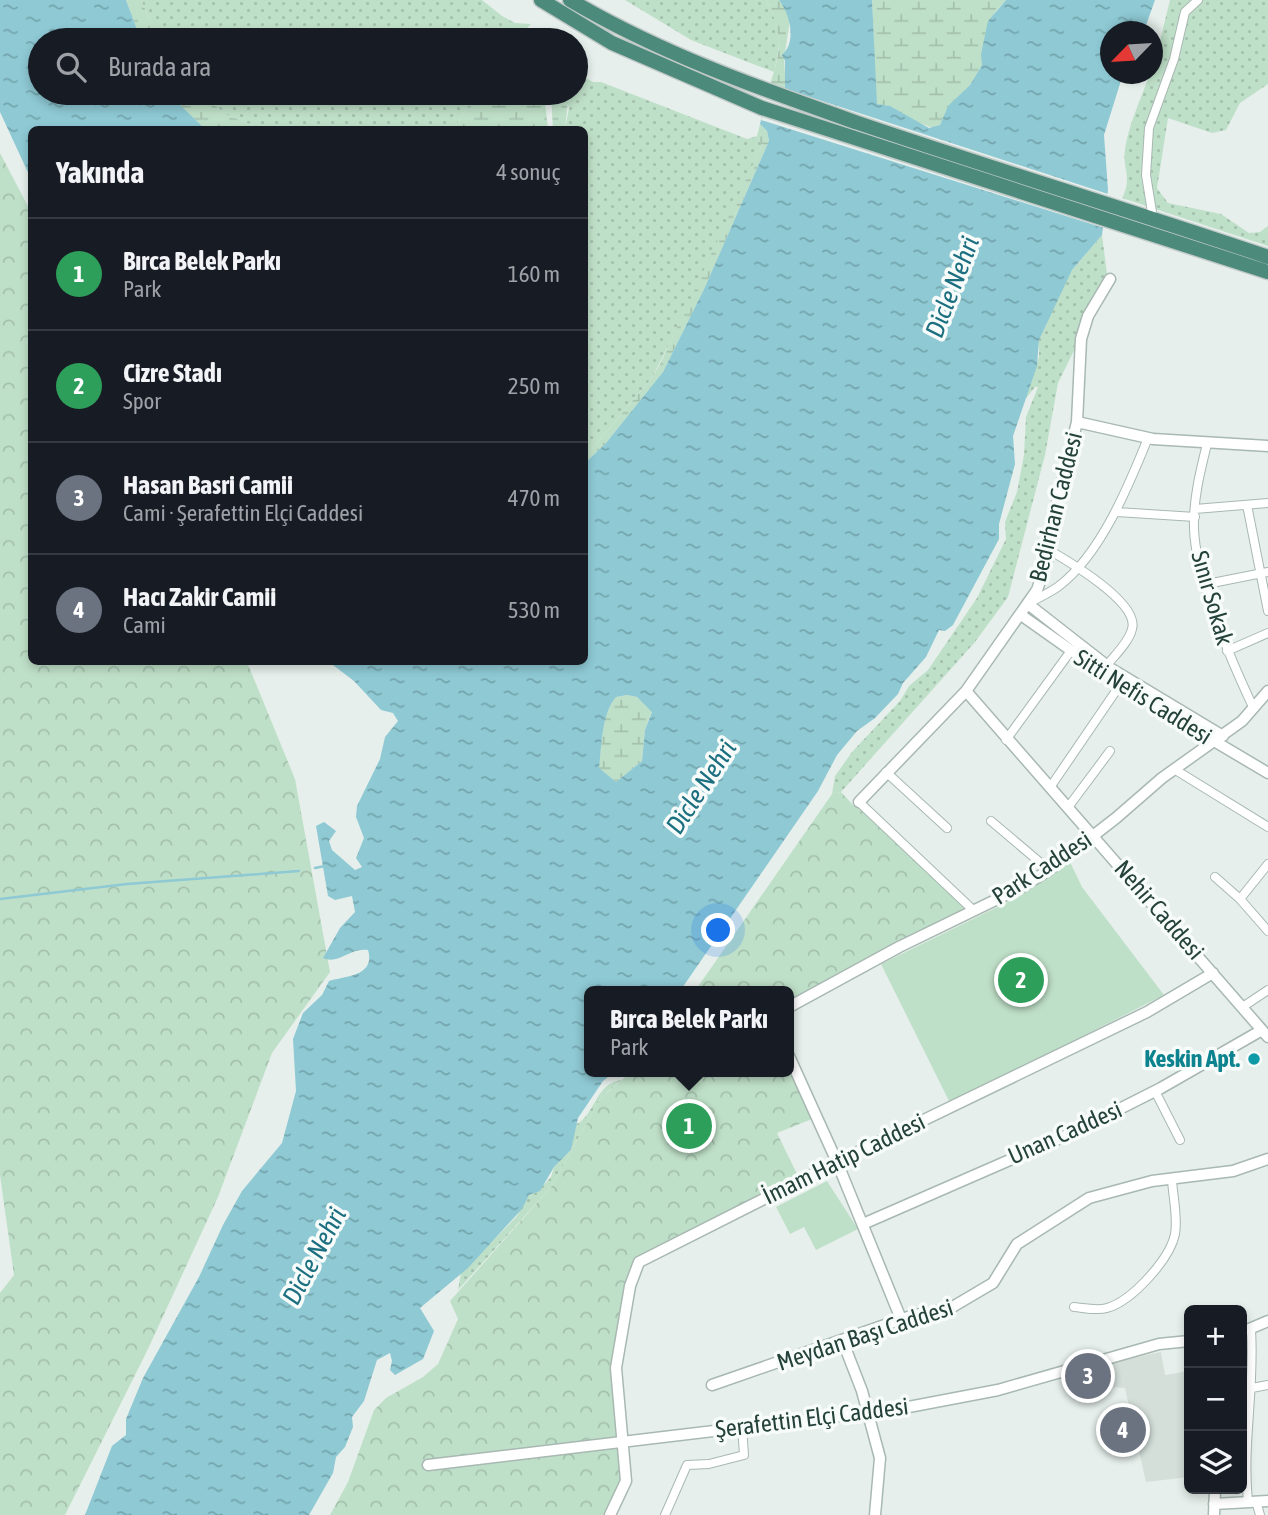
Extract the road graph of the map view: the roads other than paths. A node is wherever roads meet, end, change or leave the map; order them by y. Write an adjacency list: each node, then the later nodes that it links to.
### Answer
1 (541, 0): 4 (highway)
2 (570, 0): 4 (highway)
3 (1198, 0): 4 (street)
4 (1144, 220): 5 (highway); 6 (highway)
5 (1268, 257)
6 (1268, 272)
7 (1110, 279): 8 (street, Bedirhan Caddesi)
8 (1077, 422): 9 (street); 16 (street, Bedirhan Caddesi)
9 (1148, 438): 10 (street); 14 (street)
10 (1207, 444): 11 (street); 15 (street, Sınır Sokak)
11 (1268, 446)
12 (1268, 503): 13 (street)
13 (1247, 505): 15 (street); 18 (street)
14 (1117, 512): 15 (street); 17 (street)
15 (1195, 513): 19 (street, Sınır Sokak)
16 (1049, 550): 17 (street); 20 (street, Bedirhan Caddesi)
17 (1078, 567): 20 (street); 26 (street)
18 (1264, 573): 19 (street); 21 (street)
19 (1207, 584): 24 (street, Sınır Sokak)
20 (1028, 604): 22 (street, Bedirhan Caddesi); 26 (street)
21 (1268, 611)
22 (1021, 615): 25 (street, Sitti Nefis Caddesi); 28 (street, Bedirhan Caddesi)
23 (1268, 633): 24 (street)
24 (1227, 650): 30 (street, Sınır Sokak)
25 (1070, 652): 27 (street, Sitti Nefis Caddesi); 32 (street)
26 (1107, 665): 31 (street)
27 (1120, 685): 31 (street, Sitti Nefis Caddesi); 37 (street)
28 (966, 691): 32 (street, Nehir Caddesi); 35 (street, Bedirhan Caddesi)
29 (1268, 691): 30 (street, Park Caddesi)
30 (1253, 707): 31 (street, Park Caddesi)
31 (1219, 739): 34 (street, Park Caddesi); 36 (street, Sitti Nefis Caddesi)
32 (1006, 740): 37 (street, Nehir Caddesi)
33 (1110, 751): 39 (street)
34 (1174, 769): 41 (street); 43 (street, Park Caddesi)
35 (886, 772): 38 (street, Bedirhan Caddesi); 42 (street)
36 (1268, 773)
37 (1051, 786): 39 (street, Nehir Caddesi)
38 (859, 802): 48 (street)
39 (1069, 806): 43 (street, Nehir Caddesi)
40 (991, 821): 45 (street)
41 (1268, 827)
42 (947, 828)
43 (1095, 835): 45 (street, Park Caddesi); 50 (street, Nehir Caddesi)
44 (1268, 864): 47 (street)
45 (1049, 870): 48 (street, Park Caddesi)
46 (1215, 877): 47 (street)
47 (1240, 899): 49 (street)
48 (973, 911): 52 (street, Park Caddesi)
49 (1268, 931)
50 (1213, 973): 53 (street, Nehir Caddesi); 59 (street, İmam Hatip Caddesi)
51 (1268, 990): 53 (street)
52 (794, 1004)
53 (1244, 1006): 54 (street, Nehir Caddesi)
54 (1265, 1033): 56 (street, Unan Caddesi)
55 (794, 1067): 59 (street)
56 (1155, 1091): 57 (street); 61 (street, Unan Caddesi)
57 (1180, 1140)
58 (1268, 1159): 60 (street, Meydan Başı Caddesi)
59 (838, 1162): 61 (street); 74 (street, İmam Hatip Caddesi)
60 (1172, 1180): 62 (street); 63 (street, Meydan Başı Caddesi)
61 (863, 1224): 63 (street)
62 (1074, 1307)
63 (901, 1319): 67 (street, Meydan Başı Caddesi)
64 (1268, 1321): 65 (street)
65 (1247, 1331)
66 (1247, 1340): 71 (street)
67 (843, 1342): 69 (street, Meydan Başı Caddesi); 72 (street)
68 (1184, 1342): 72 (street, Şerafettin Elçi Caddesi)
69 (712, 1385)
70 (1268, 1385): 71 (street)
71 (1252, 1388): 77 (street)
72 (867, 1414): 73 (street, Şerafettin Elçi Caddesi); 81 (street)
73 (742, 1426): 74 (street, Şerafettin Elçi Caddesi); 80 (street)
74 (625, 1442): 75 (street, Şerafettin Elçi Caddesi); 79 (street)
75 (428, 1465)
76 (1268, 1501): 77 (street)
77 (1252, 1502): 78 (street); 82 (street)
78 (1214, 1510)
79 (610, 1515)
80 (665, 1515)
81 (875, 1515)
82 (1260, 1515)

